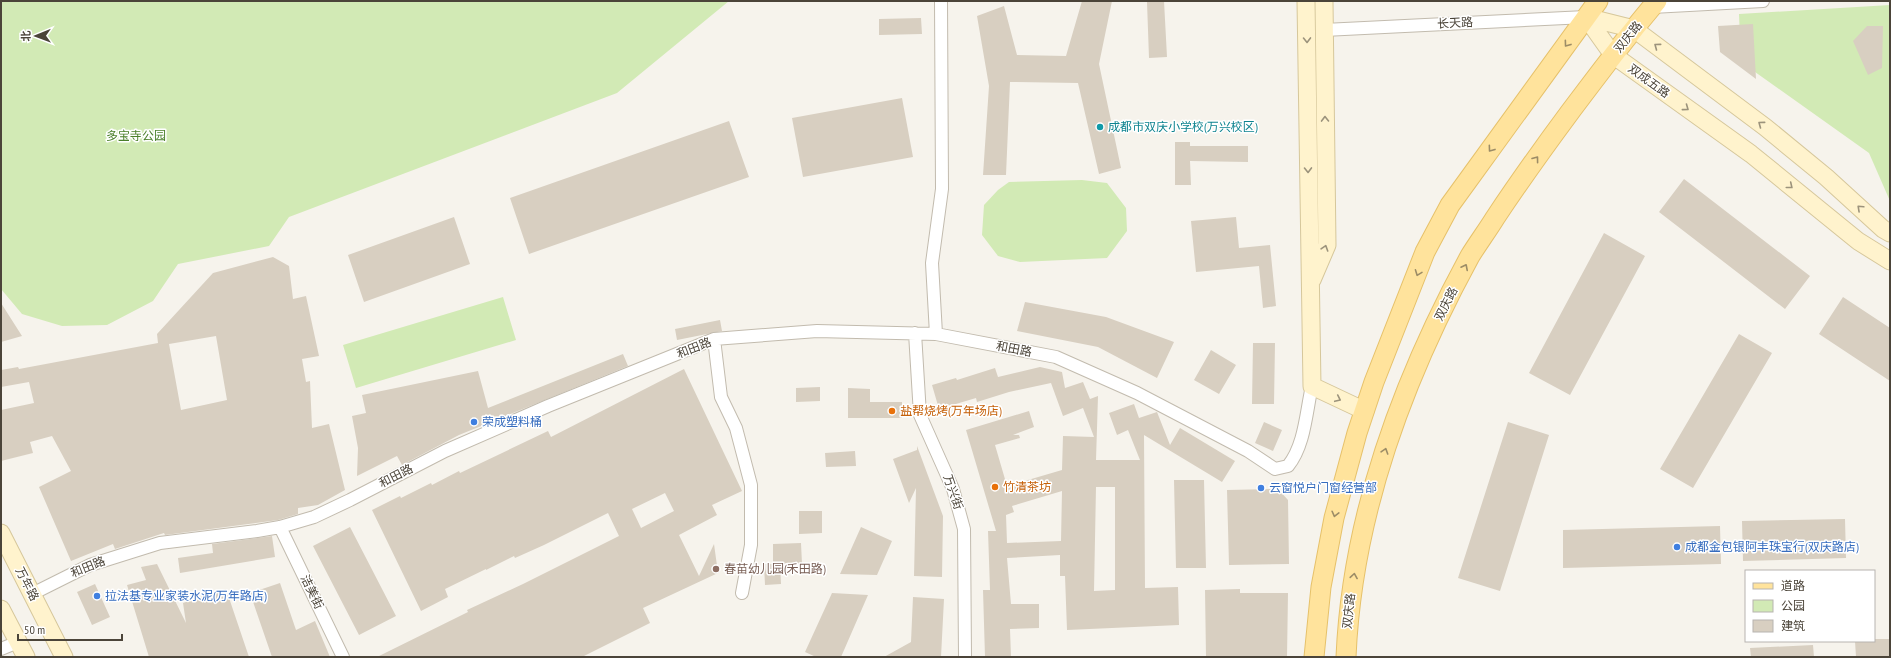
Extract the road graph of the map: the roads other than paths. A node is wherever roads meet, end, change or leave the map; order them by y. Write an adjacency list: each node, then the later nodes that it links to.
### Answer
1 (941, 1): 15 (street)
2 (1306, 1): 13 (street, one-way to 13)
3 (1324, 1): 9 (street)
4 (1598, 1): 7 (main road)
5 (1763, 1): 6 (street)
6 (1655, 4): 8 (main road, 双庆路)
7 (1586, 17): 8 (street); 9 (street, 长天路); 10 (street, 双成五路); 18 (main road, one-way to 18)
8 (1634, 29): 10 (main road, 双庆路); 11 (street, one-way to 8)
9 (1324, 30): 13 (street, one-way to 9)
10 (1613, 54): 12 (street, 双成五路, one-way to 12); 31 (main road, 双庆路, one-way to 10)
11 (1890, 233)
12 (1890, 261)
13 (1310, 284): 17 (street)
14 (914, 333): 15 (street, 和田路); 16 (street, 和田路); 29 (street, 万兴街)
15 (936, 334): 17 (street, 和田路)
16 (714, 339): 19 (street, 和田路); 21 (street)
17 (1312, 386): 18 (street, one-way to 18)
18 (1364, 411): 30 (main road, one-way to 30)
19 (280, 527): 22 (street, 和田路); 28 (street, 洁美街)
20 (1, 533): 22 (street, 万年路)
21 (742, 593)
22 (32, 594): 27 (street, 万年路)
23 (1, 609): 24 (street)
24 (18, 642): 25 (street); 26 (street)
25 (1, 649)
26 (26, 657)
27 (64, 657)
28 (343, 657)
29 (965, 657)
30 (1314, 657)
31 (1346, 657)

